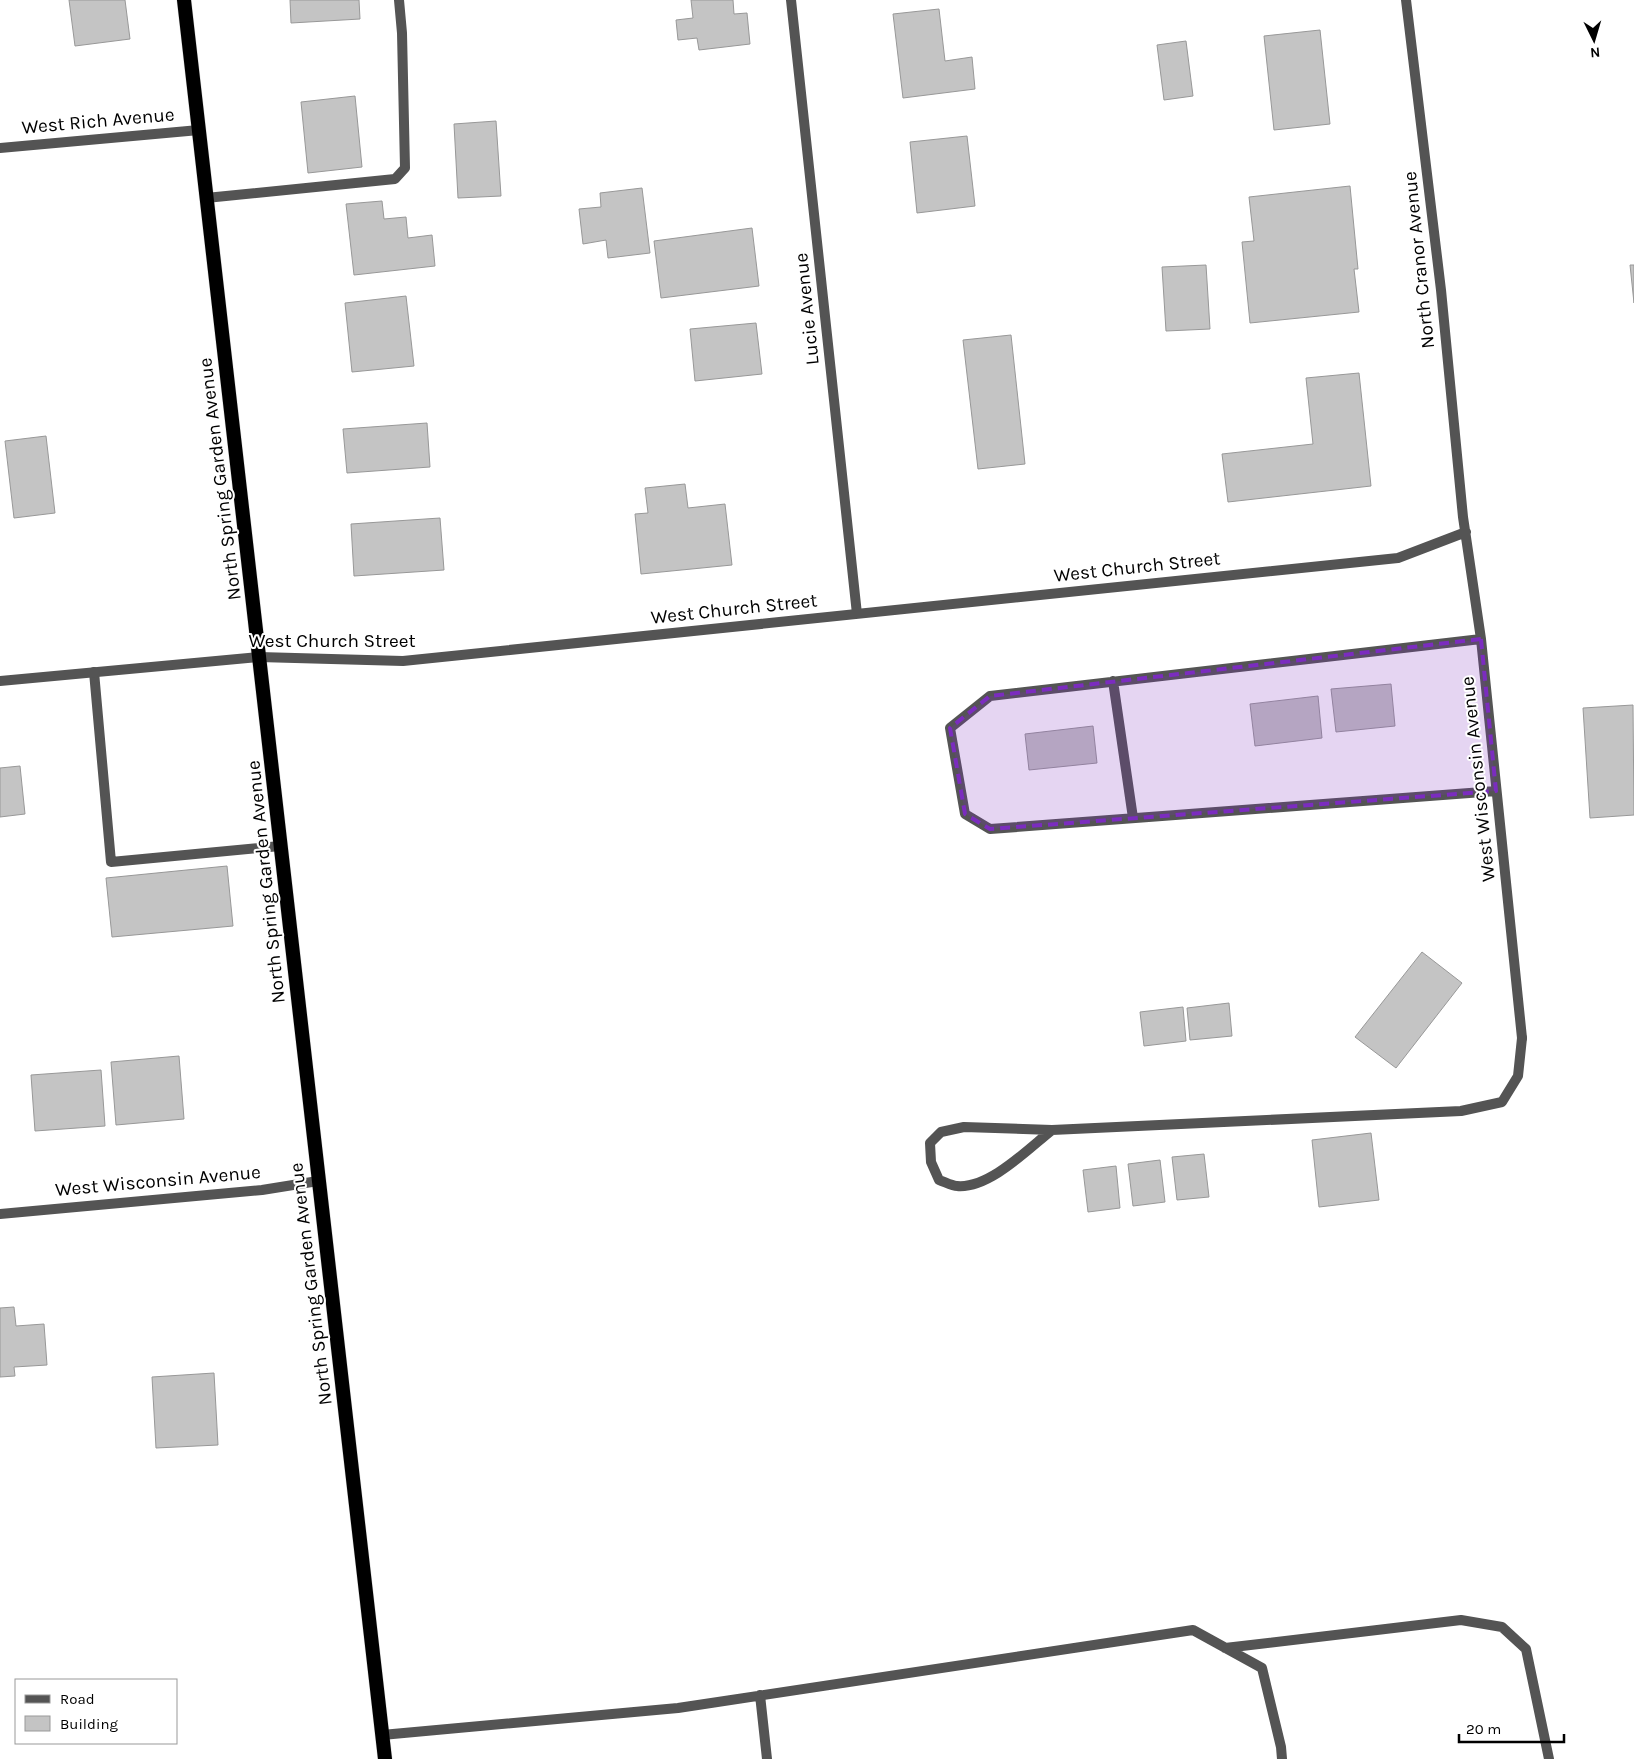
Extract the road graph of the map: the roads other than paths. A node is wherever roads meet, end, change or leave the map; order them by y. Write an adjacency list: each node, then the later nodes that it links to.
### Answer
1 (184, 0): 5 (highway, North Spring Garden Avenue)
2 (399, 0): 7 (street)
3 (792, 0): 10 (street, Lucie Avenue)
4 (1406, 0): 8 (street, North Cranor Avenue)
5 (199, 130): 6 (street, West Rich Avenue); 7 (highway, North Spring Garden Avenue)
6 (0, 148)
7 (206, 198): 12 (highway, North Spring Garden Avenue)
8 (1463, 517): 9 (street, West Wisconsin Avenue)
9 (1466, 532): 10 (street, West Church Street); 11 (street, West Wisconsin Avenue)
10 (857, 614): 12 (street, West Church Street)
11 (1481, 638): 15 (street); 16 (street, West Wisconsin Avenue)
12 (259, 656): 13 (street, West Church Street); 18 (highway, North Spring Garden Avenue)
13 (94, 672): 14 (street, West Church Street); 18 (street)
14 (0, 681)
15 (1113, 681): 17 (street); 17 (street)
16 (1496, 791): 17 (street); 19 (street, West Wisconsin Avenue)
17 (1133, 818)
18 (280, 846): 20 (highway, North Spring Garden Avenue)
19 (1052, 1130): 19 (street, West Wisconsin Avenue)
20 (318, 1181): 21 (street, West Wisconsin Avenue); 24 (highway, North Spring Garden Avenue)
21 (0, 1214)
22 (1225, 1648): 23 (street); 27 (street); 28 (street)
23 (760, 1695): 24 (street); 26 (street)
24 (382, 1735): 25 (highway, North Spring Garden Avenue)
25 (385, 1759)
26 (768, 1759)
27 (1282, 1759)
28 (1549, 1759)

